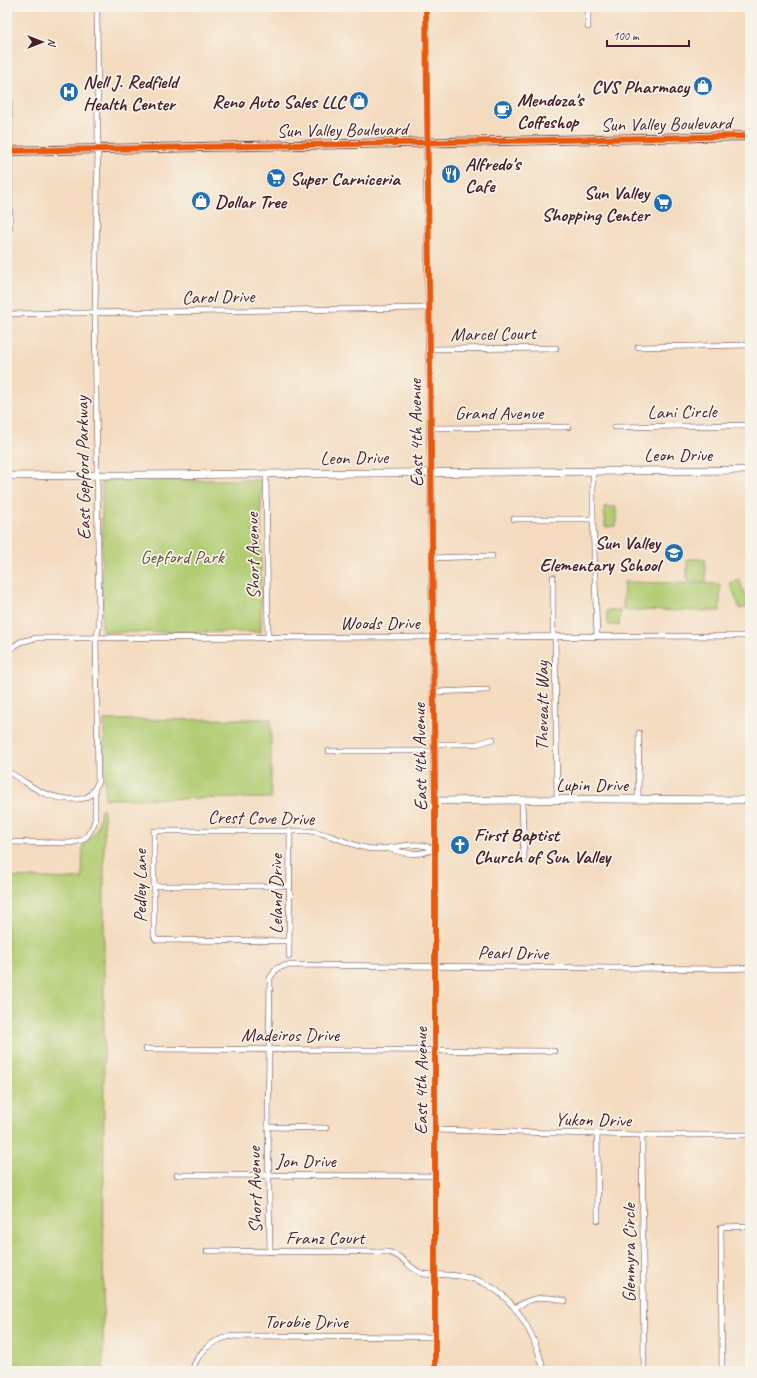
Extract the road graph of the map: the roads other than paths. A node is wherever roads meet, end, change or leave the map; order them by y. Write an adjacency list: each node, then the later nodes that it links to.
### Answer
1 (97, 7): 8 (street, East Gepford Parkway)
2 (426, 7): 7 (street)
3 (588, 7): 4 (street)
4 (588, 27)
5 (10, 76): 9 (street)
6 (750, 136): 7 (main road, Sun Valley Boulevard)
7 (427, 143): 8 (main road, Sun Valley Boulevard); 11 (street, East 4th Avenue)
8 (98, 149): 9 (main road, Sun Valley Boulevard); 12 (street, East Gepford Parkway)
9 (8, 151): 10 (street)
10 (10, 228)
11 (429, 308): 12 (street, Carol Drive); 17 (street, East 4th Avenue)
12 (95, 312): 13 (street, Carol Drive); 26 (street, East Gepford Parkway)
13 (7, 314)
14 (750, 345): 15 (street)
15 (638, 347)
16 (556, 348): 17 (street, Marcel Court)
17 (429, 349): 21 (street, East 4th Avenue)
18 (750, 425): 20 (street, Lani Circle)
19 (568, 427): 21 (street, Grand Avenue)
20 (615, 427)
21 (430, 428): 24 (street, East 4th Avenue)
22 (750, 470): 23 (street, Leon Drive)
23 (593, 471): 24 (street, Leon Drive); 29 (street)
24 (431, 472): 25 (street, Leon Drive); 31 (street, East 4th Avenue)
25 (266, 474): 26 (street, Leon Drive); 38 (street, Short Avenue)
26 (97, 475): 27 (street, Leon Drive); 37 (street, East Gepford Parkway)
27 (7, 476)
28 (514, 519): 29 (street)
29 (593, 519): 36 (street)
30 (492, 556): 31 (street)
31 (432, 558): 34 (street, East 4th Avenue)
32 (553, 577): 35 (street, Theveatt Way)
33 (750, 636): 36 (street, Woods Drive)
34 (432, 637): 35 (street, Woods Drive); 38 (street, Woods Drive); 41 (street, East 4th Avenue)
35 (554, 637): 36 (street, Woods Drive); 50 (street, Theveatt Way)
36 (596, 637)
37 (96, 638): 38 (street, Woods Drive); 39 (street, Woods Drive); 47 (street, East Gepford Parkway)
38 (268, 638)
39 (12, 648)
40 (487, 690): 41 (street)
41 (433, 692): 44 (street, East 4th Avenue)
42 (638, 733): 48 (street)
43 (493, 739): 44 (street)
44 (433, 747): 45 (street); 52 (street, East 4th Avenue)
45 (329, 751)
46 (7, 771): 47 (street)
47 (96, 787): 55 (street, East Gepford Parkway)
48 (638, 799): 50 (street, Lupin Drive); 51 (street, Lupin Drive)
49 (522, 800): 50 (street, Lupin Drive); 52 (street, Lupin Drive); 58 (street)
50 (557, 800)
51 (750, 800)
52 (435, 802): 57 (street, East 4th Avenue)
53 (154, 831): 54 (street, Crest Cove Drive); 59 (street, Pedley Lane)
54 (290, 831): 56 (street, Crest Cove Drive); 60 (street, Leland Drive)
55 (7, 842)
56 (389, 849): 57 (street, Crest Cove Drive); 57 (street, Crest Cove Drive)
57 (435, 849): 63 (street, East 4th Avenue)
58 (524, 860)
59 (154, 886): 60 (street); 61 (street, Pedley Lane)
60 (290, 886): 61 (street, Leland Drive)
61 (289, 941): 62 (street, Leland Drive)
62 (289, 956)
63 (434, 966): 64 (street, Pearl Drive); 65 (street, Pearl Drive); 68 (street, East 4th Avenue)
64 (277, 968): 67 (street, Short Avenue)
65 (750, 968)
66 (146, 1049): 67 (street, Madeiros Drive)
67 (270, 1049): 68 (street, Madeiros Drive); 70 (street, Short Avenue)
68 (435, 1050): 69 (street, Madeiros Drive); 72 (street, East 4th Avenue)
69 (554, 1051)
70 (268, 1127): 71 (street, Short Avenue); 77 (street, Short Avenue)
71 (326, 1128)
72 (435, 1130): 73 (street, Yukon Drive); 78 (street, East 4th Avenue)
73 (597, 1133): 74 (street, Yukon Drive); 79 (street)
74 (642, 1135): 75 (street, Yukon Drive); 90 (street, Glenmyra Circle)
75 (750, 1135)
76 (177, 1175): 77 (street, Jon Drive)
77 (270, 1175): 78 (street, Jon Drive); 82 (street, Short Avenue)
78 (435, 1176): 83 (street, East 4th Avenue)
79 (598, 1220)
80 (750, 1226): 91 (street)
81 (207, 1251): 82 (street, Franz Court)
82 (270, 1252): 83 (street, Franz Court)
83 (435, 1275): 85 (street, Franz Court); 86 (street, East 4th Avenue)
84 (565, 1301): 85 (street)
85 (515, 1308): 89 (street, Franz Court)
86 (436, 1337): 87 (street, Torobie Drive); 88 (street, East 4th Avenue)
87 (192, 1371)
88 (435, 1371)
89 (544, 1371)
90 (644, 1371)
91 (722, 1371)

